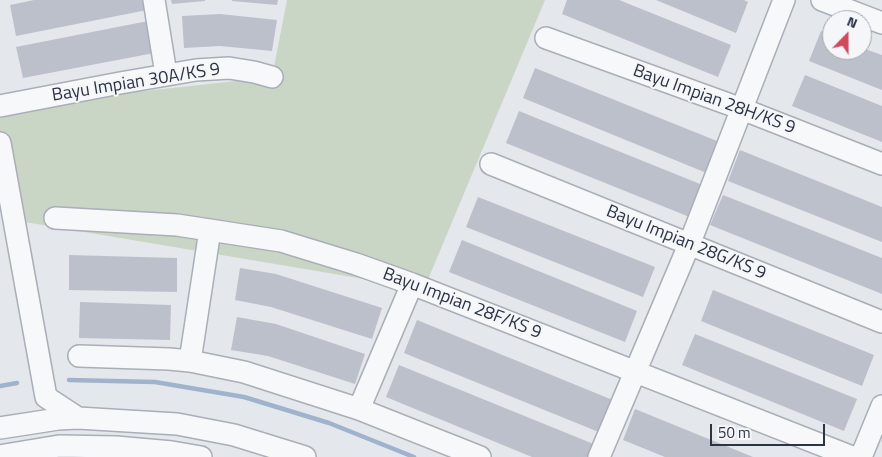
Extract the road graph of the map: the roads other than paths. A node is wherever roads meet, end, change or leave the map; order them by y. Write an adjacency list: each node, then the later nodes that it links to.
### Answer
1 (154, 0): 6 (street)
2 (784, 0): 9 (street)
3 (822, 0): 4 (street)
4 (882, 24)
5 (546, 38): 9 (street, Bayu Impian 28H/KS 9)
6 (166, 74): 7 (street, Bayu Impian 30A/KS 9); 8 (street, Bayu Impian 30A/KS 9)
7 (272, 77)
8 (0, 106)
9 (742, 109): 12 (street, Bayu Impian 28H/KS 9); 15 (street)
10 (0, 143): 21 (street)
11 (491, 164): 15 (street, Bayu Impian 28G/KS 9)
12 (882, 164)
13 (55, 218): 14 (street, Bayu Impian 28F/KS 9)
14 (210, 230): 16 (street, Bayu Impian 28F/KS 9); 19 (street)
15 (689, 245): 17 (street, Bayu Impian 28G/KS 9); 20 (street)
16 (412, 284): 20 (street, Bayu Impian 28F/KS 9); 23 (street)
17 (882, 322)
18 (79, 356): 19 (street)
19 (190, 361): 23 (street)
20 (635, 371): 31 (street); 32 (street, Bayu Impian 28F/KS 9)
21 (46, 397): 24 (street); 25 (street)
22 (882, 406): 33 (street)
23 (359, 409): 30 (street)
24 (78, 418): 25 (street); 28 (street)
25 (23, 424): 26 (street)
26 (0, 428)
27 (0, 456): 29 (street)
28 (300, 456)
29 (201, 457)
30 (480, 457)
31 (599, 457)
32 (852, 457)
33 (861, 457)

